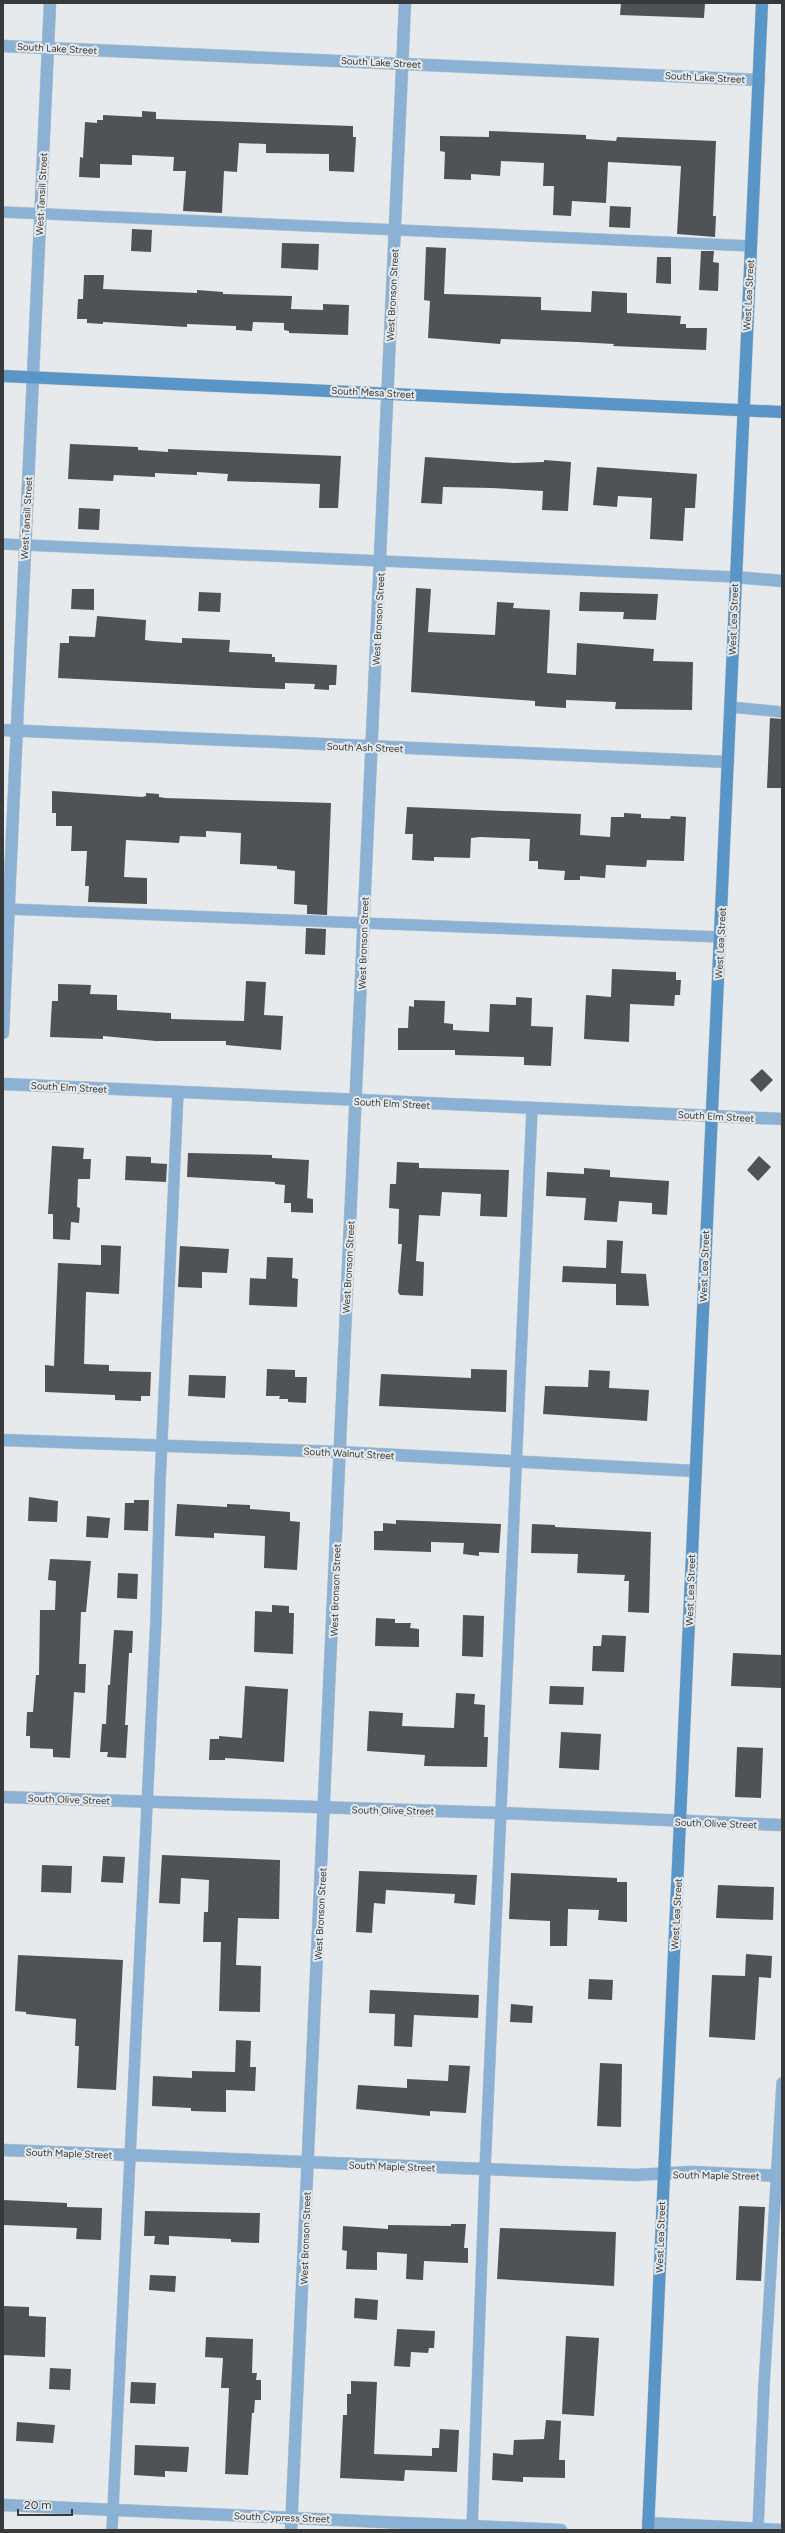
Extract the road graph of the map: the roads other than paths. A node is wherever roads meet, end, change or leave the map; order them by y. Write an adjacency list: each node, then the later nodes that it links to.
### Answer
1 (50, 3): 5 (street, West Tansill Street)
2 (405, 3): 6 (street, West Bronson Street)
3 (762, 3): 7 (main road, West Lea Street)
4 (3, 46): 5 (street, South Lake Street)
5 (48, 48): 6 (street, South Lake Street); 9 (street, West Tansill Street)
6 (402, 63): 7 (street, South Lake Street); 10 (street, West Bronson Street)
7 (759, 80): 11 (main road, West Lea Street)
8 (3, 212): 9 (lane)
9 (40, 214): 10 (lane); 13 (street, West Tansill Street)
10 (395, 229): 11 (lane); 14 (street, West Bronson Street)
11 (750, 246): 15 (main road, West Lea Street)
12 (3, 376): 13 (main road, South Mesa Street)
13 (33, 377): 14 (main road, South Mesa Street); 18 (street, West Tansill Street)
14 (387, 393): 15 (main road, South Mesa Street); 19 (street, West Bronson Street)
15 (743, 411): 16 (main road, South Mesa Street); 20 (main road, West Lea Street)
16 (782, 412)
17 (3, 544): 18 (lane)
18 (25, 545): 19 (lane); 25 (street, West Tansill Street)
19 (380, 561): 20 (lane); 26 (street, West Bronson Street)
20 (735, 577): 21 (street); 22 (main road, West Lea Street)
21 (782, 581)
22 (730, 707): 23 (lane); 27 (main road, West Lea Street)
23 (782, 712)
24 (3, 730): 25 (street, South Ash Street)
25 (16, 731): 26 (street, South Ash Street); 28 (street, West Tansill Street)
26 (371, 747): 27 (street, South Ash Street); 29 (street, West Bronson Street)
27 (728, 762): 30 (main road, West Lea Street)
28 (8, 909): 29 (lane); 31 (street, West Tansill Street)
29 (364, 923): 30 (lane); 34 (street, West Bronson Street)
30 (720, 937): 36 (main road, West Lea Street)
31 (3, 1033)
32 (3, 1084): 33 (street, South Elm Street)
33 (178, 1092): 34 (street, South Elm Street); 39 (lane)
34 (356, 1101): 35 (street, South Elm Street); 40 (street, West Bronson Street)
35 (532, 1109): 36 (street, South Elm Street); 41 (lane)
36 (711, 1116): 37 (street, South Elm Street); 42 (main road, West Lea Street)
37 (782, 1119)
38 (3, 1440): 39 (street, South Walnut Street)
39 (163, 1444): 40 (street, South Walnut Street); 44 (lane)
40 (339, 1452): 41 (street, South Walnut Street); 45 (street, West Bronson Street)
41 (518, 1462): 42 (street, South Walnut Street); 46 (lane)
42 (695, 1471): 47 (main road, West Lea Street)
43 (3, 1797): 44 (street, South Olive Street)
44 (146, 1802): 45 (street, South Olive Street); 51 (lane)
45 (326, 1808): 46 (street, South Olive Street); 52 (street, West Bronson Street)
46 (501, 1813): 47 (street, South Olive Street); 53 (lane)
47 (680, 1822): 48 (street, South Olive Street); 54 (main road, West Lea Street)
48 (782, 1826)
49 (782, 2083): 55 (lane)
50 (3, 2150): 51 (street, South Maple Street)
51 (130, 2155): 52 (street, South Maple Street); 57 (lane)
52 (309, 2164): 53 (street, South Maple Street); 58 (street, West Bronson Street)
53 (485, 2170): 54 (street, South Maple Street); 60 (lane)
54 (662, 2174): 55 (street, South Maple Street); 59 (main road, West Lea Street)
55 (780, 2176): 61 (lane)
56 (3, 2505): 57 (street, South Cypress Street)
57 (113, 2510): 58 (street, South Cypress Street); 62 (lane)
58 (292, 2517): 60 (street, South Cypress Street); 63 (street, West Bronson Street)
59 (648, 2527): 61 (street)
60 (472, 2528): 64 (street, South Cypress Street)
61 (758, 2529): 65 (street)
62 (112, 2530)
63 (291, 2530)
64 (561, 2530)
65 (781, 2530)

